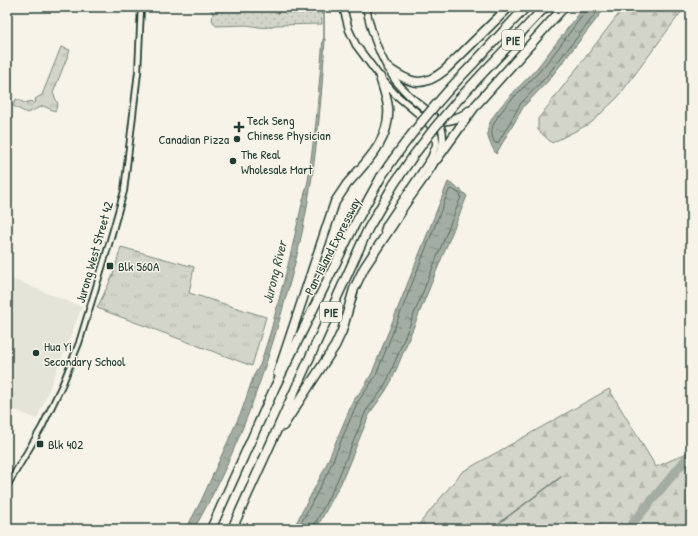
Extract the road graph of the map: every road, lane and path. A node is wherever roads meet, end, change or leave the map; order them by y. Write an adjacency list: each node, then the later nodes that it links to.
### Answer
1 (141, 7): 18 (street, Jurong West Street 42)
2 (343, 7): 9 (main road)
3 (366, 7): 8 (main road)
4 (509, 7): 8 (highway)
5 (526, 7): 16 (highway, Pan-Island Expressway / PIE, bridge)
6 (545, 7): 17 (highway, Pan-Island Expressway / PIE, bridge)
7 (564, 7): 10 (highway)
8 (388, 68): 12 (main road)
9 (380, 78): 11 (main road); 16 (highway)
10 (476, 105): 12 (highway); 13 (highway)
11 (427, 121): 12 (highway); 15 (main road)
12 (438, 121): 13 (main road)
13 (437, 159): 14 (main road)
14 (401, 212): 15 (highway)
15 (385, 235): 17 (highway)
16 (270, 399): 19 (highway, Pan-Island Expressway / PIE)
17 (272, 442): 20 (highway, Pan-Island Expressway / PIE)
18 (7, 486)
19 (211, 529)
20 (232, 529)

